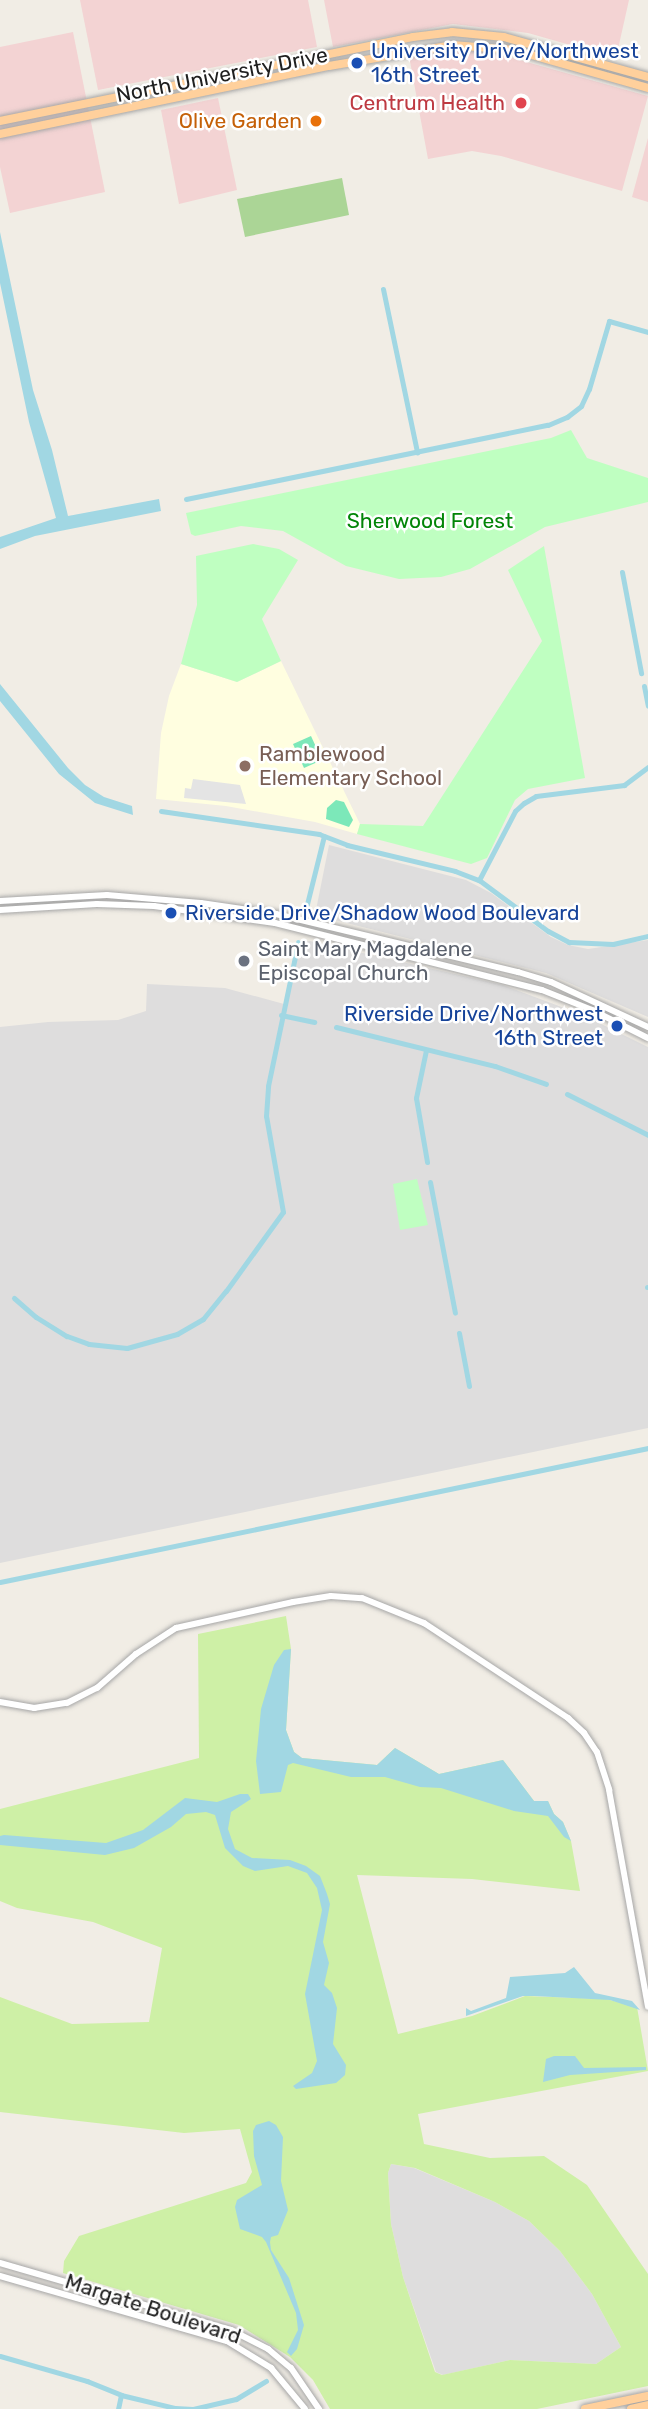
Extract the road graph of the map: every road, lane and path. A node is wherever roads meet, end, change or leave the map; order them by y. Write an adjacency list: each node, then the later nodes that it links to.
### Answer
1 (504, 37): 2 (main road); 3 (main road, North University Drive); 4 (main road, North University Drive)
2 (478, 45): 5 (main road, North University Drive); 7 (main road, North University Drive)
3 (533, 45): 5 (main road); 9 (main road, North University Drive)
4 (360, 47): 6 (main road, North University Drive); 7 (main road)
5 (501, 48): 10 (main road, North University Drive)
6 (327, 54): 8 (main road); 11 (main road, North University Drive)
7 (329, 66): 8 (main road, North University Drive)
8 (301, 72): 12 (main road, North University Drive)
9 (648, 77)
10 (648, 88)
11 (0, 121)
12 (0, 134)
13 (0, 901): 15 (street)
14 (0, 910): 16 (street)
15 (648, 1027)
16 (648, 1038)
17 (0, 1702): 18 (street)
18 (648, 2007)
19 (0, 2263): 24 (street, Margate Boulevard)
20 (0, 2276): 23 (street, Margate Boulevard)
21 (648, 2396): 25 (main road)
22 (648, 2406): 26 (main road)
23 (305, 2409)
24 (319, 2409)
25 (585, 2409)
26 (631, 2409)

